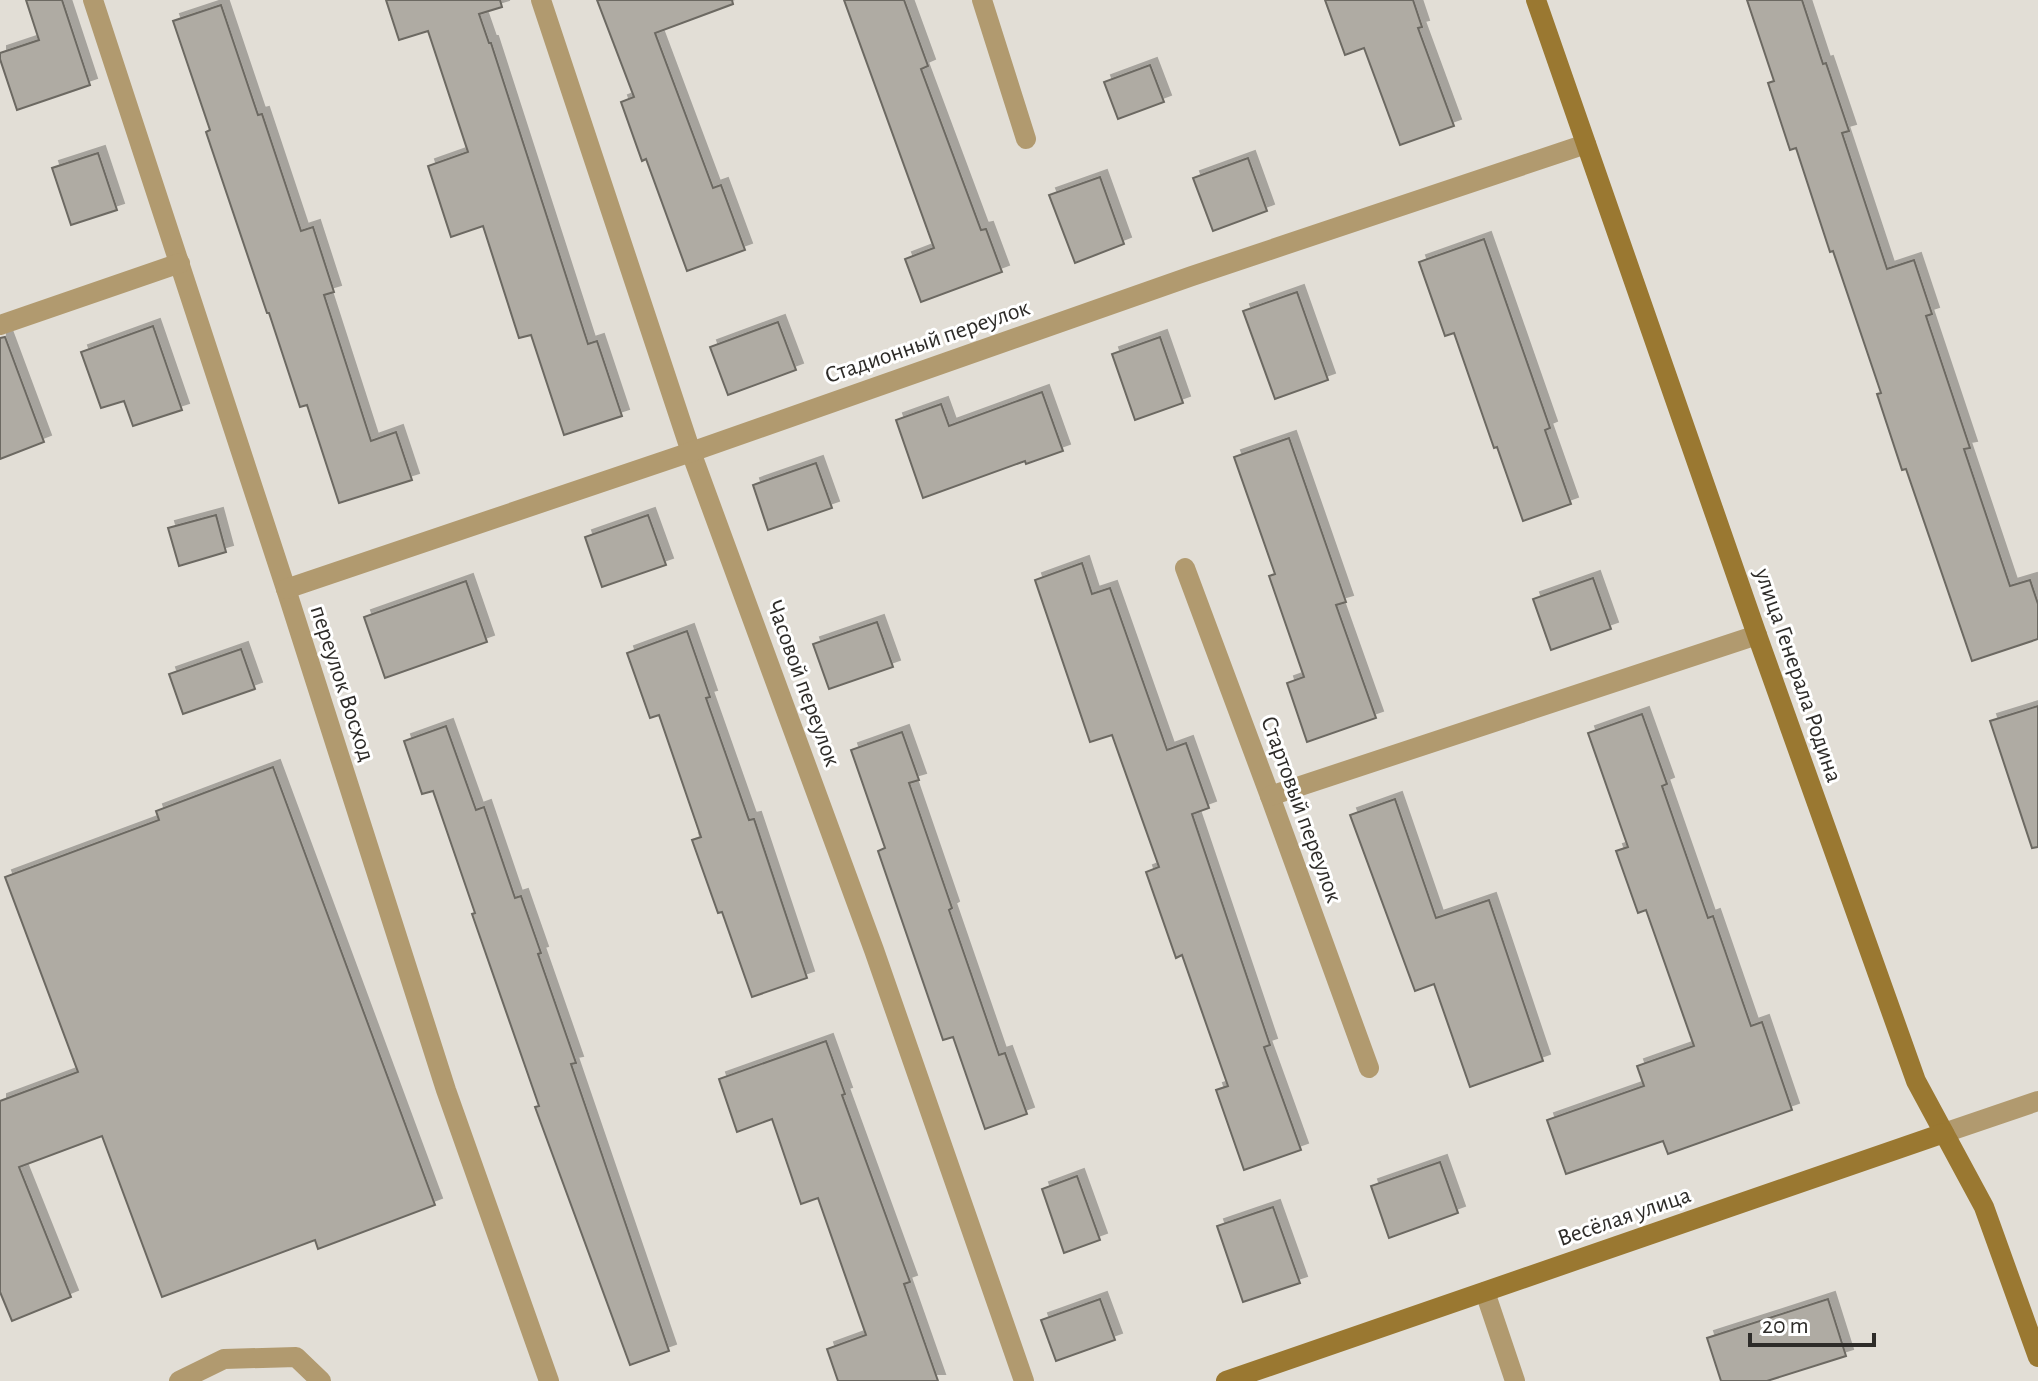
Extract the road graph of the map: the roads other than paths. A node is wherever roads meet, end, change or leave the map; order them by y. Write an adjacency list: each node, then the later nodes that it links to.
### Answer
1 (93, 0): 7 (street, переулок Восход)
2 (541, 0): 9 (street, Часовой переулок)
3 (982, 0): 5 (street)
4 (1536, 0): 6 (main road, улица Генерала Родина)
5 (1026, 139)
6 (1586, 144): 9 (street, Стадионный переулок); 12 (main road, улица Генерала Родина)
7 (180, 263): 8 (street); 11 (street, переулок Восход)
8 (0, 325)
9 (691, 452): 11 (street, Стадионный переулок); 22 (street, Часовой переулок)
10 (1185, 568): 13 (street, Стартовый переулок)
11 (286, 589): 21 (street, переулок Восход)
12 (1757, 635): 13 (street); 16 (main road, улица Генерала Родина)
13 (1270, 796): 14 (street, Стартовый переулок)
14 (1369, 1068)
15 (2038, 1101): 16 (street, Весёлая улица)
16 (1944, 1133): 17 (main road, Весёлая улица); 18 (main road, улица Генерала Родина)
17 (1485, 1292): 23 (main road, Весёлая улица); 24 (street)
18 (2038, 1357)
19 (179, 1381): 20 (street)
20 (321, 1381)
21 (549, 1381)
22 (1024, 1381)
23 (1226, 1381)
24 (1515, 1381)

